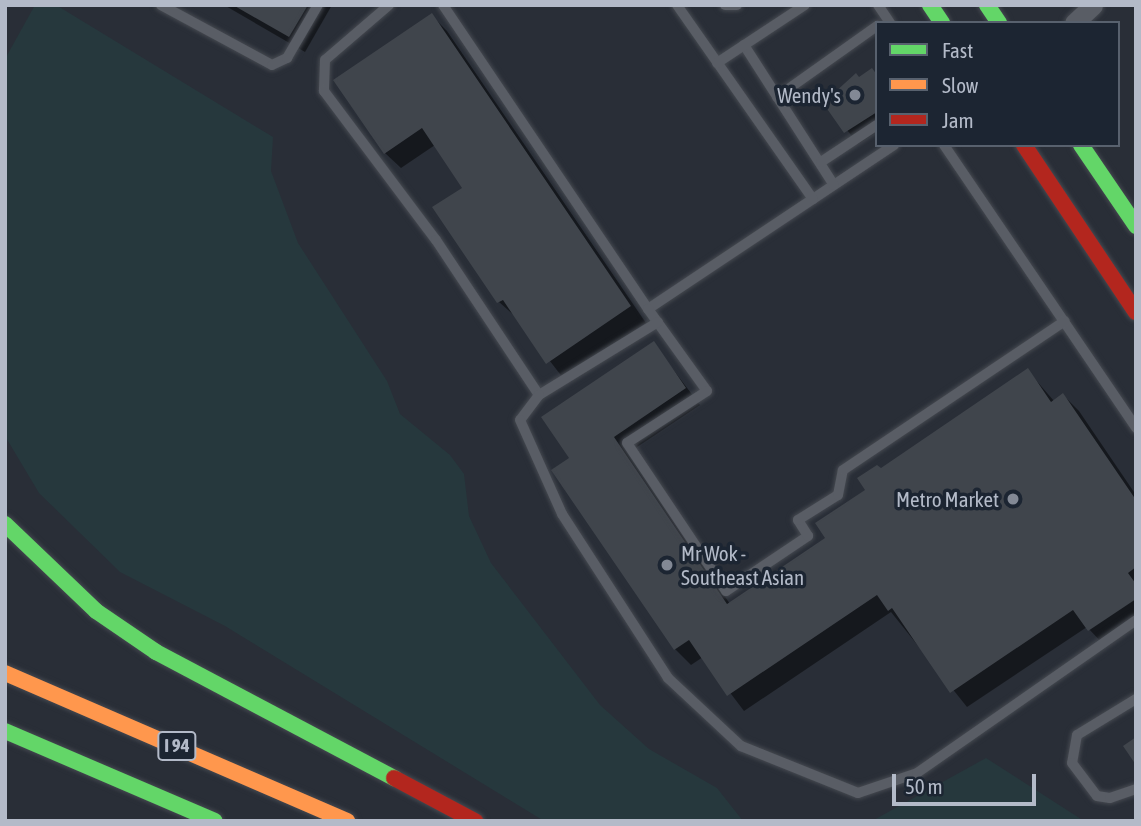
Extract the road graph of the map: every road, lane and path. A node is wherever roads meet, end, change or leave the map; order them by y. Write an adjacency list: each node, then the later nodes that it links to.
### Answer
1 (161, 5): 2 (lane)
2 (318, 5)
3 (389, 5): 32 (lane)
4 (443, 5): 28 (lane)
5 (677, 5): 17 (lane)
6 (725, 5): 7 (lane)
7 (737, 5)
8 (805, 5): 16 (lane)
9 (930, 5): 12 (main road)
10 (987, 5): 13 (main road)
11 (1093, 5): 14 (street)
12 (941, 21)
13 (998, 21)
14 (1075, 21)
15 (875, 28): 18 (lane)
16 (744, 46): 17 (lane); 18 (lane)
17 (717, 63): 26 (lane)
18 (777, 97): 24 (lane)
19 (875, 126): 24 (lane)
20 (891, 147): 25 (lane)
21 (945, 147): 30 (lane)
22 (1025, 147): 29 (main road)
23 (1082, 147): 27 (main road)
24 (821, 162): 25 (lane)
25 (834, 185): 26 (lane)
26 (813, 199): 28 (lane)
27 (1136, 226)
28 (649, 309): 31 (lane)
29 (1136, 312)
30 (1065, 321): 31 (lane); 33 (lane)
31 (658, 322): 32 (lane)
32 (539, 394): 35 (lane)
33 (1136, 428)
34 (5, 524): 42 (main road)
35 (1136, 620)
36 (5, 673): 41 (main road, I 94)
37 (1136, 699): 39 (lane)
38 (5, 731): 40 (main road, I 94)
39 (1136, 789)
40 (215, 821)
41 (347, 821)
42 (475, 821)

